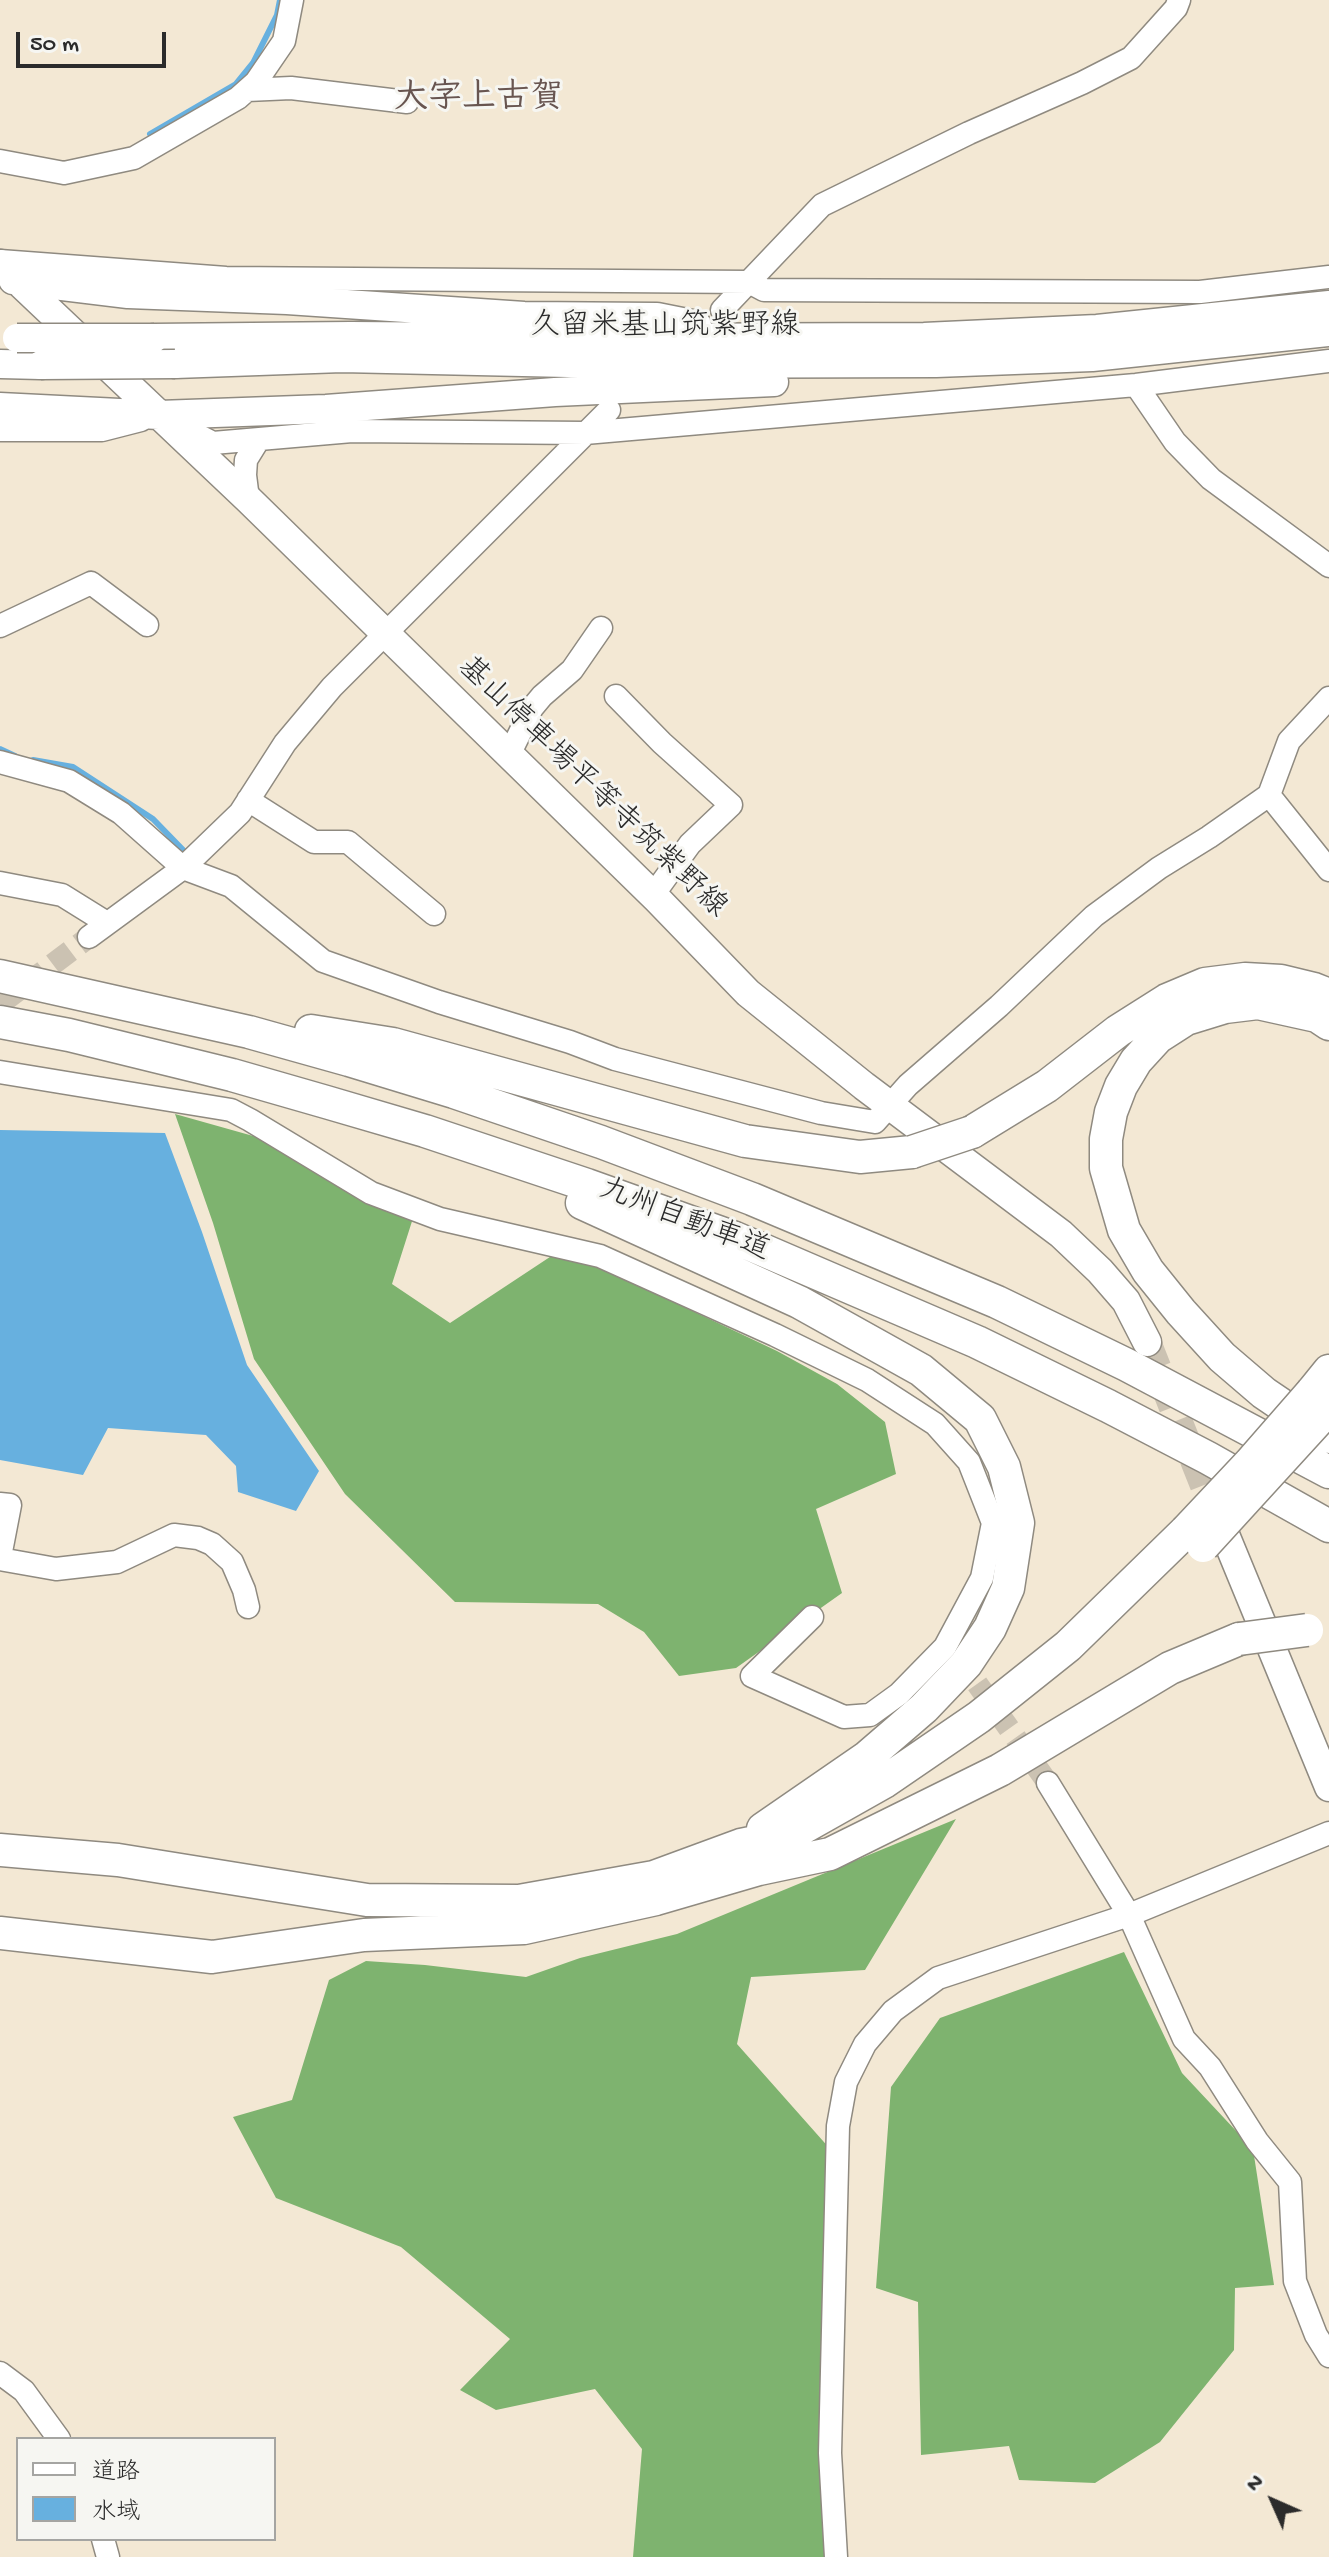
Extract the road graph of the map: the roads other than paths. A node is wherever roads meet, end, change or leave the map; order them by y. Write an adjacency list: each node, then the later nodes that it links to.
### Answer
1 (292, 0): 3 (street)
2 (1179, 0): 8 (street)
3 (247, 90): 4 (street); 5 (street)
4 (407, 102)
5 (0, 161)
6 (4, 272): 8 (street); 12 (main road); 20 (main road, 基山停車場平等寺筑紫野線)
7 (1329, 277): 8 (street)
8 (749, 282): 10 (street)
9 (1329, 305): 12 (main road, 久留米基山筑紫野線)
10 (722, 310)
11 (1329, 332): 15 (main road, 久留米基山筑紫野線)
12 (764, 337): 13 (main road, 久留米基山筑紫野線, bridge)
13 (8, 338)
14 (1329, 361): 17 (street)
15 (936, 363): 16 (main road, 久留米基山筑紫野線, bridge); 20 (main road)
16 (0, 364)
17 (1136, 385): 22 (street); 25 (street)
18 (0, 407): 20 (main road)
19 (609, 410): 22 (street)
20 (159, 415): 21 (street); 23 (street); 24 (main road, 基山停車場平等寺筑紫野線)
21 (0, 430)
22 (585, 433): 23 (street); 29 (street)
23 (259, 439): 24 (street)
24 (248, 499): 29 (main road, 基山停車場平等寺筑紫野線)
25 (1329, 566)
26 (147, 625): 27 (street)
27 (0, 626)
28 (601, 628): 32 (street)
29 (384, 634): 32 (main road, 基山停車場平等寺筑紫野線); 35 (street)
30 (616, 696): 39 (street)
31 (1329, 698): 34 (street)
32 (509, 755): 39 (main road, 基山停車場平等寺筑紫野線)
33 (0, 762): 36 (street)
34 (1269, 795): 37 (street); 49 (street)
35 (248, 800): 36 (street); 40 (street)
36 (183, 868): 41 (street); 49 (street)
37 (1329, 870)
38 (0, 883): 41 (street)
39 (653, 895): 49 (main road, 基山停車場平等寺筑紫野線)
40 (434, 914)
41 (107, 923): 42 (street)
42 (89, 937)
43 (0, 976): 44 (highway, 九州自動車道)
44 (79, 992): 45 (highway, bridge); 54 (highway, 九州自動車道)
45 (1329, 995)
46 (0, 1022): 50 (highway, 九州自動車道)
47 (1329, 1024): 53 (highway)
48 (0, 1072): 60 (street)
49 (891, 1105): 51 (main road, 基山停車場平等寺筑紫野線)
50 (425, 1131): 57 (highway, 九州自動車道); 67 (highway)
51 (1147, 1342)
52 (1323, 1390): 67 (highway, bridge)
53 (1329, 1437)
54 (1329, 1472)
55 (1207, 1493): 62 (main road)
56 (0, 1504): 58 (street)
57 (1329, 1526)
58 (0, 1558): 59 (street)
59 (248, 1607)
60 (812, 1617)
61 (1318, 1631): 67 (highway, bridge)
62 (1323, 1758): 64 (main road)
63 (1048, 1783): 68 (street)
64 (1329, 1787)
65 (1329, 1833): 68 (street)
66 (0, 1850): 67 (highway)
67 (750, 1857): 69 (highway)
68 (1129, 1915): 70 (street); 73 (street)
69 (0, 1933)
70 (1329, 2356)
71 (0, 2373): 72 (street)
72 (58, 2437)
73 (836, 2557)

